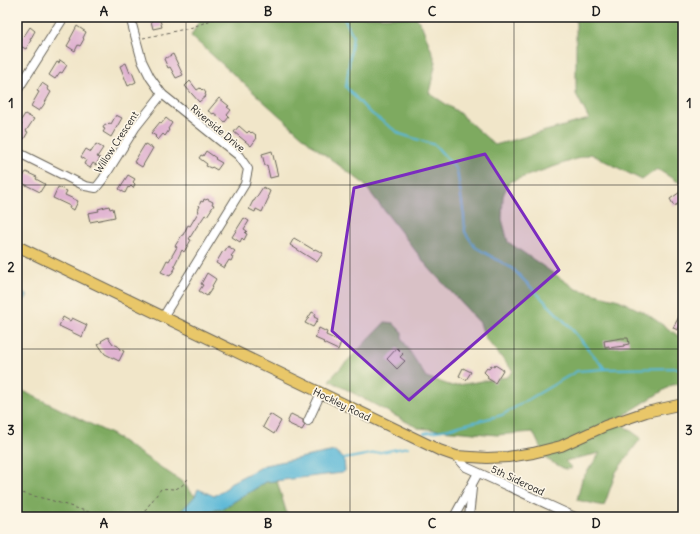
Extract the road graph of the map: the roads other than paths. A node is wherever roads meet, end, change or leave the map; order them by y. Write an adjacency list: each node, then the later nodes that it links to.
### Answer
1 (64, 17): 3 (street)
2 (130, 17): 4 (street, Riverside Drive)
3 (17, 91)
4 (162, 94): 5 (street, Willow Crescent); 7 (street, Riverside Drive)
5 (17, 152)
6 (17, 246): 7 (main road, Hockley Road)
7 (163, 317): 8 (main road, Hockley Road)
8 (321, 393): 10 (street); 11 (main road, Hockley Road)
9 (683, 404): 11 (main road, Hockley Road)
10 (308, 421)
11 (456, 456): 12 (street, 5th Sideroad)
12 (478, 473): 13 (street); 16 (street, 5th Sideroad)
13 (472, 483): 14 (street); 15 (street)
14 (454, 517)
15 (469, 517)
16 (575, 517)

